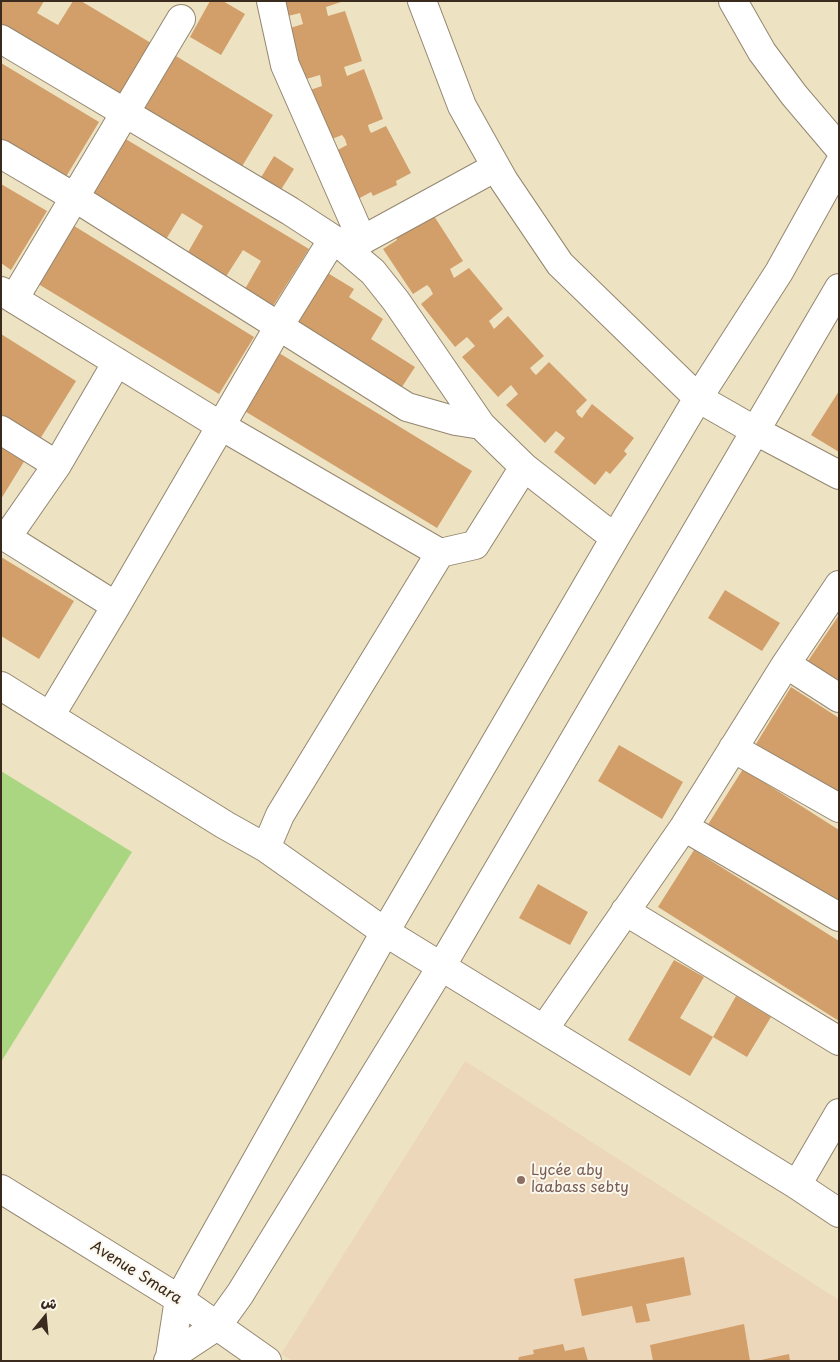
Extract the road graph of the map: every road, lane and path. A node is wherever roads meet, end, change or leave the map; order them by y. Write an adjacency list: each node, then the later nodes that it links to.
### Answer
1 (271, 1): 12 (street)
2 (422, 1): 10 (street)
3 (733, 1): 7 (street)
4 (181, 19): 6 (street)
5 (1, 39): 6 (street)
6 (125, 113): 11 (street); 12 (street)
7 (839, 148)
8 (1, 154): 11 (street)
9 (839, 164): 17 (street)
10 (496, 167): 12 (street); 17 (street)
11 (74, 197): 14 (street); 15 (street)
12 (347, 243): 15 (street); 18 (street)
13 (839, 288): 21 (street)
14 (7, 295): 16 (street)
15 (279, 326): 18 (street); 19 (street)
16 (117, 362): 19 (street); 22 (street)
17 (698, 398): 21 (street); 26 (street)
18 (481, 425): 23 (street)
19 (221, 426): 27 (street); 29 (street)
20 (1, 430): 22 (street)
21 (754, 430): 24 (street); 41 (street)
22 (57, 465): 25 (street)
23 (524, 467): 26 (street); 27 (street)
24 (839, 475)
25 (4, 536): 29 (street)
26 (616, 536): 40 (street)
27 (440, 552): 37 (street)
28 (839, 585): 30 (street)
29 (116, 606): 33 (street)
30 (786, 664): 32 (street); 34 (street)
31 (1, 686): 33 (street)
32 (839, 698)
33 (50, 716): 37 (street)
34 (733, 748): 35 (street); 36 (street)
35 (839, 808)
36 (684, 827): 38 (street); 39 (street)
37 (266, 848): 40 (street)
38 (625, 911): 42 (street); 43 (street)
39 (839, 917)
40 (385, 932): 41 (street); 48 (street)
41 (441, 966): 42 (street); 49 (street)
42 (544, 1029): 45 (street)
43 (839, 1041)
44 (839, 1114): 45 (street)
45 (797, 1185): 47 (street)
46 (1, 1189): 48 (street, Avenue Smara)
47 (839, 1213)
48 (179, 1299): 49 (street, Avenue Smara); 50 (street)
49 (217, 1326): 50 (street); 51 (street, Avenue Smara)
50 (169, 1359)
51 (268, 1361)

